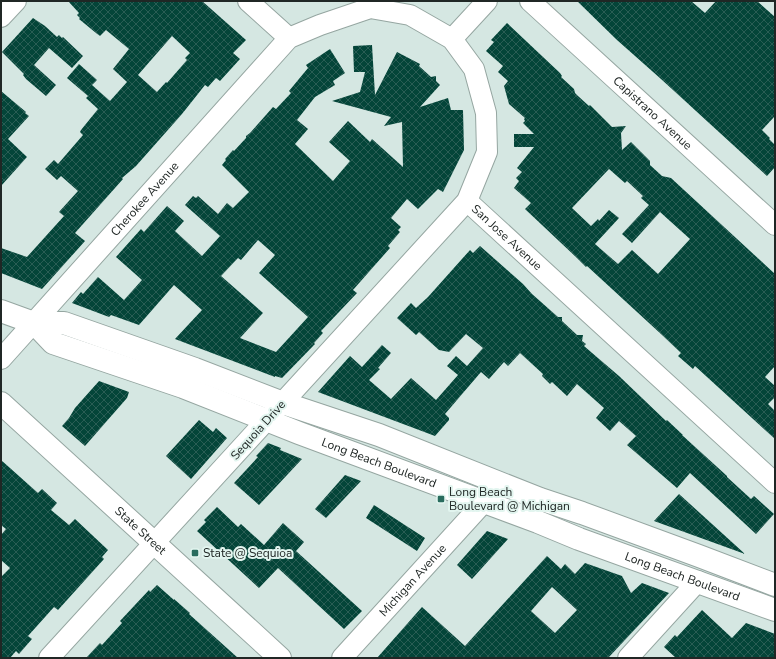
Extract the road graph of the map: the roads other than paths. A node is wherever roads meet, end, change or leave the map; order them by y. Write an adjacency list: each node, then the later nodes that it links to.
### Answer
1 (16, 1): 5 (street)
2 (248, 1): 6 (street)
3 (487, 1): 7 (street)
4 (530, 1): 9 (street, Capistrano Avenue)
5 (1, 17)
6 (289, 38): 7 (street, San Jose Avenue); 11 (street, Cherokee Avenue)
7 (452, 39): 8 (street, San Jose Avenue)
8 (467, 201): 14 (street, Sequoia Drive); 16 (street, San Jose Avenue)
9 (775, 226)
10 (1, 311): 11 (main road, Long Beach Boulevard)
11 (34, 323): 12 (street, Cherokee Avenue); 14 (main road, Long Beach Boulevard); 15 (main road, Long Beach Boulevard)
12 (1, 359)
13 (1, 403): 18 (main road, State Street)
14 (282, 403): 15 (street, Sequoia Drive); 20 (main road, Long Beach Boulevard)
15 (267, 420): 17 (main road, Long Beach Boulevard); 18 (street, Sequoia Drive)
16 (775, 483)
17 (483, 503): 19 (main road, Long Beach Boulevard); 25 (street, Michigan Avenue)
18 (154, 543): 23 (street, Sequoia Drive); 24 (main road, State Street)
19 (698, 581): 21 (main road); 22 (main road, Long Beach Boulevard); 26 (street)
20 (775, 585)
21 (775, 590)
22 (775, 610)
23 (49, 658)
24 (280, 658)
25 (342, 658)
26 (628, 658)

